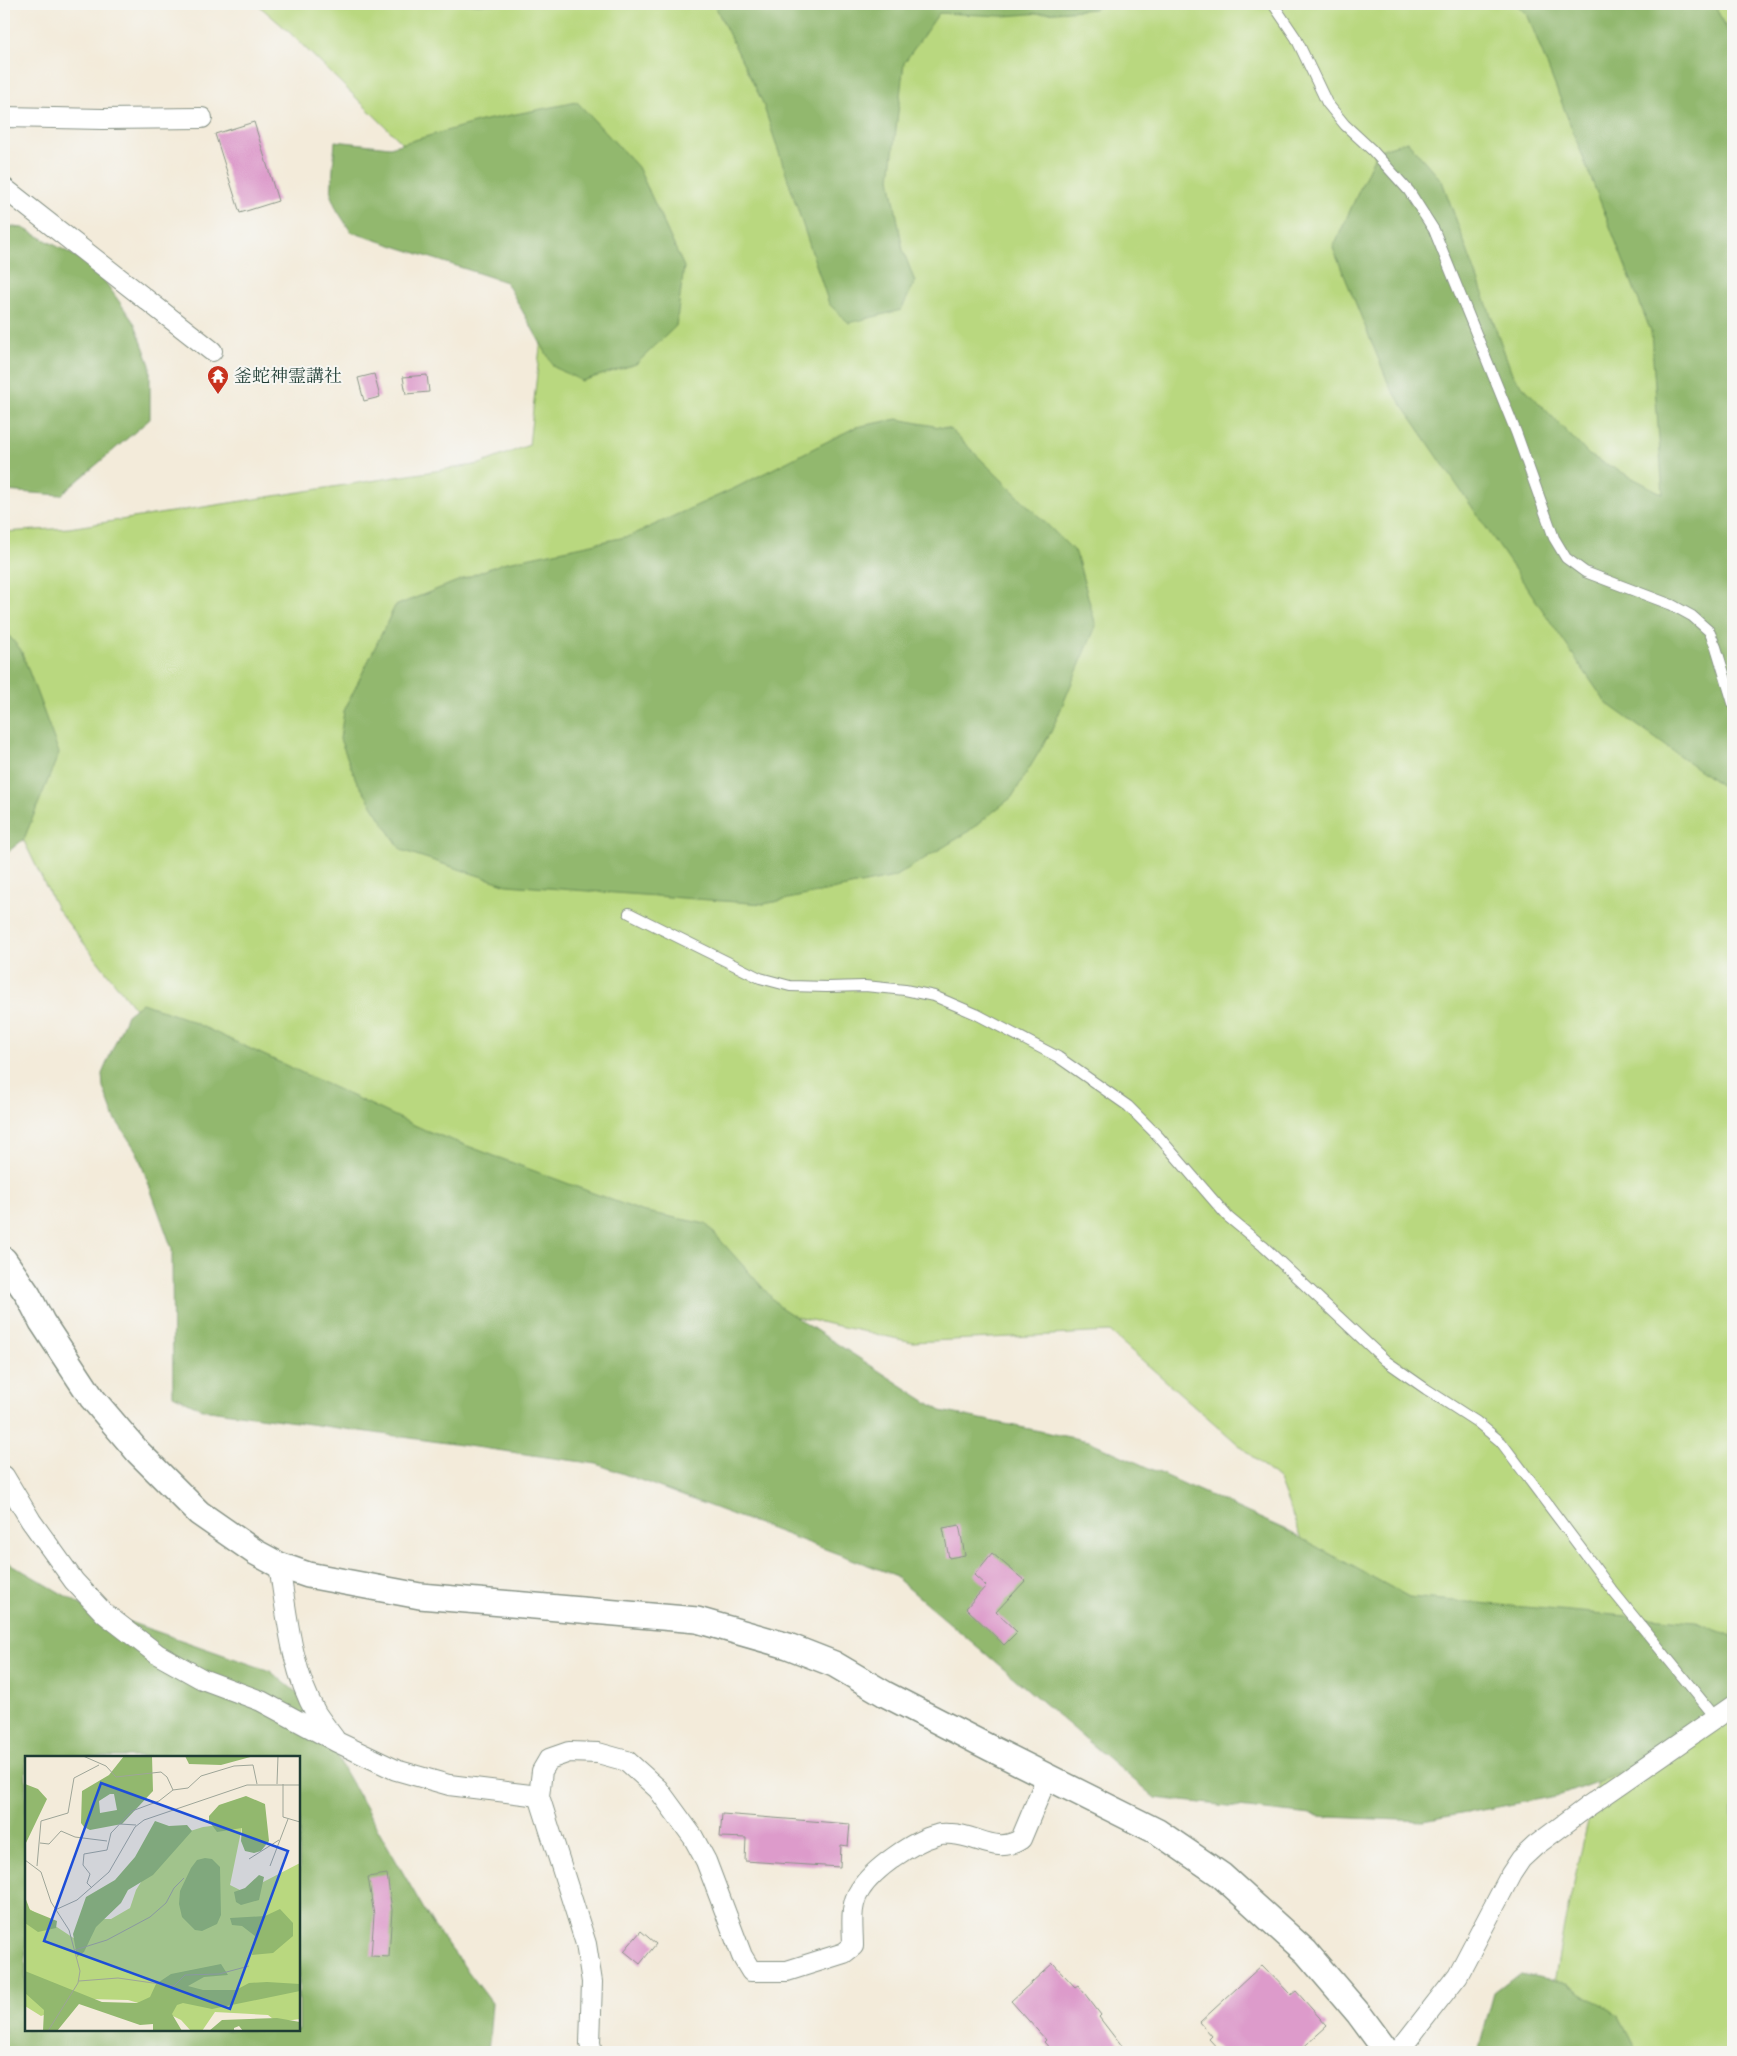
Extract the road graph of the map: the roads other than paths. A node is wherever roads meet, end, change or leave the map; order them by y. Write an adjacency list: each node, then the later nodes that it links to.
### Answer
1 (1273, 4): 6 (lane)
2 (4, 117): 3 (street)
3 (202, 118)
4 (4, 188): 5 (street)
5 (212, 351)
6 (1733, 703)
7 (629, 913): 12 (lane)
8 (4, 1260): 10 (street)
9 (4, 1476): 13 (street)
10 (278, 1565): 13 (street); 14 (street)
11 (1733, 1706): 12 (street)
12 (1716, 1718): 18 (street)
13 (337, 1742): 15 (street)
14 (1047, 1776): 15 (street); 17 (street)
15 (539, 1796): 16 (street)
16 (592, 2052)
17 (1387, 2052)
18 (1398, 2052)

